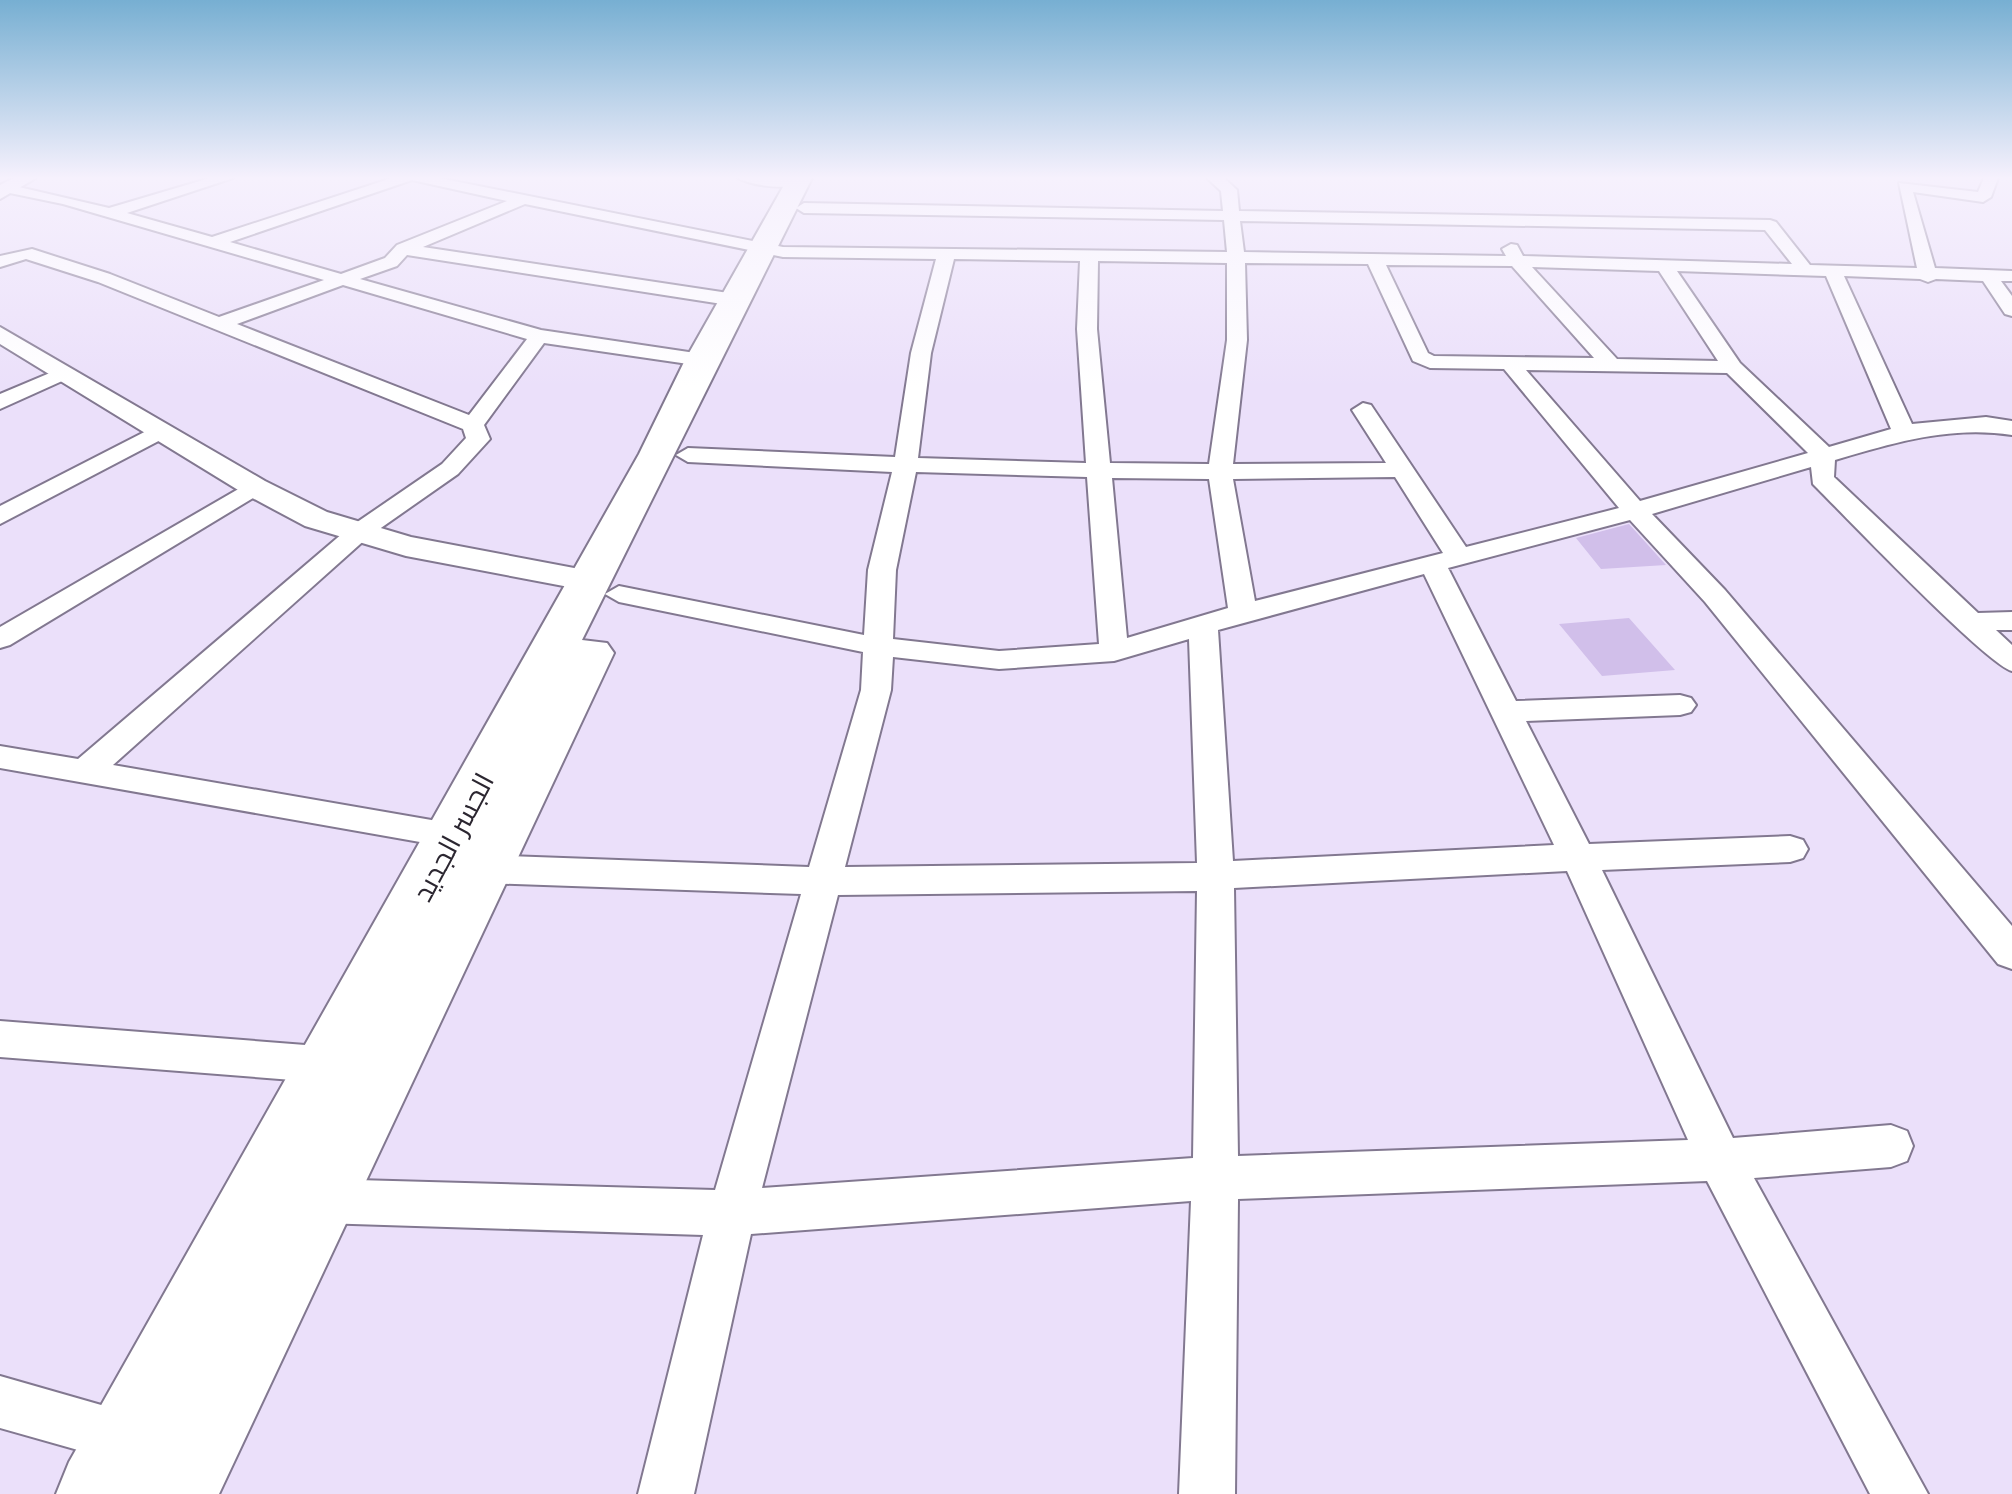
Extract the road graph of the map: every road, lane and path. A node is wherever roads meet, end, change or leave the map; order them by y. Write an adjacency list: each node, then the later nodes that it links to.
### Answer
1 (227, 248): 25 (street)
2 (405, 248): 12 (street)
3 (763, 248): 26 (main road, الجسر الجديد)
4 (770, 248): 42 (main road, الجسر الجديد)
5 (921, 248): 13 (street)
6 (982, 248): 13 (street)
7 (1066, 248): 14 (street)
8 (1236, 248): 15 (street)
9 (1511, 248): 17 (street)
10 (1788, 248): 20 (street)
11 (1920, 248): 22 (street)
12 (402, 249): 25 (street); 26 (street)
13 (946, 256): 44 (street)
14 (1089, 258): 15 (street); 45 (street)
15 (1236, 258): 16 (street); 47 (street)
16 (1375, 260): 17 (street); 32 (street)
17 (1518, 261): 19 (street); 33 (street)
18 (0, 262): 28 (street)
19 (1666, 267): 20 (street); 34 (street)
20 (1807, 272): 21 (street)
21 (1834, 273): 22 (street); 41 (street)
22 (1928, 276): 24 (street)
23 (2012, 276): 24 (street)
24 (1990, 278): 27 (street)
25 (342, 280): 28 (street); 30 (street)
26 (735, 300): 31 (main road, الجسر الجديد)
27 (2012, 310)
28 (215, 325): 38 (street)
29 (0, 334): 35 (street)
30 (539, 336): 31 (street); 38 (street)
31 (702, 360): 53 (main road, الجسر الجديد)
32 (1511, 364): 33 (street); 49 (street)
33 (1611, 365): 34 (street)
34 (1734, 367): 43 (street)
35 (64, 372): 36 (street); 40 (street)
36 (0, 402)
37 (1364, 410): 46 (street)
38 (473, 425): 51 (street)
39 (2012, 428): 41 (street)
40 (162, 430): 48 (street); 50 (street)
41 (1904, 432): 43 (street)
42 (688, 454): 44 (street); 53 (main road, الجسر الجديد)
43 (1822, 454): 49 (street); 56 (street)
44 (905, 467): 45 (street); 59 (street)
45 (1096, 469): 47 (street); 60 (street)
46 (1402, 470): 47 (street); 52 (street)
47 (1220, 474): 54 (street)
48 (254, 487): 51 (street); 58 (street)
49 (1635, 510): 52 (street); 71 (street)
50 (0, 516)
51 (359, 532): 53 (street); 65 (street)
52 (1445, 559): 54 (street); 63 (street)
53 (604, 588): 59 (street); 67 (main road, الجسر الجديد)
54 (1243, 614): 57 (street)
55 (2012, 621): 56 (street)
56 (1968, 622): 61 (street)
57 (1203, 626): 60 (street); 69 (street)
58 (0, 639)
59 (876, 646): 60 (street); 70 (street)
60 (1114, 652)
61 (2012, 662)
62 (1680, 704): 63 (street)
63 (1506, 712): 68 (street)
64 (0, 758): 65 (street)
65 (84, 772): 67 (street)
66 (1790, 849): 68 (street)
67 (469, 852): 70 (street); 73 (main road, الجسر الجديد); 77 (main road, الجسر الجديد)
68 (1579, 859): 69 (street); 75 (street)
69 (1216, 877): 70 (street); 76 (street)
70 (826, 881): 78 (street)
71 (2012, 953)
72 (0, 1039): 73 (street)
73 (331, 1065): 80 (main road, الجسر الجديد)
74 (1891, 1146): 75 (street)
75 (1720, 1160): 76 (street); 85 (street)
76 (1215, 1178): 78 (street); 84 (street)
77 (321, 1200): 78 (street); 82 (main road, الجسر الجديد)
78 (732, 1212): 83 (street)
79 (0, 1402): 80 (street)
80 (131, 1438): 81 (main road, الجسر الجديد)
81 (101, 1494)
82 (172, 1494)
83 (666, 1494)
84 (1207, 1494)
85 (1900, 1494)

